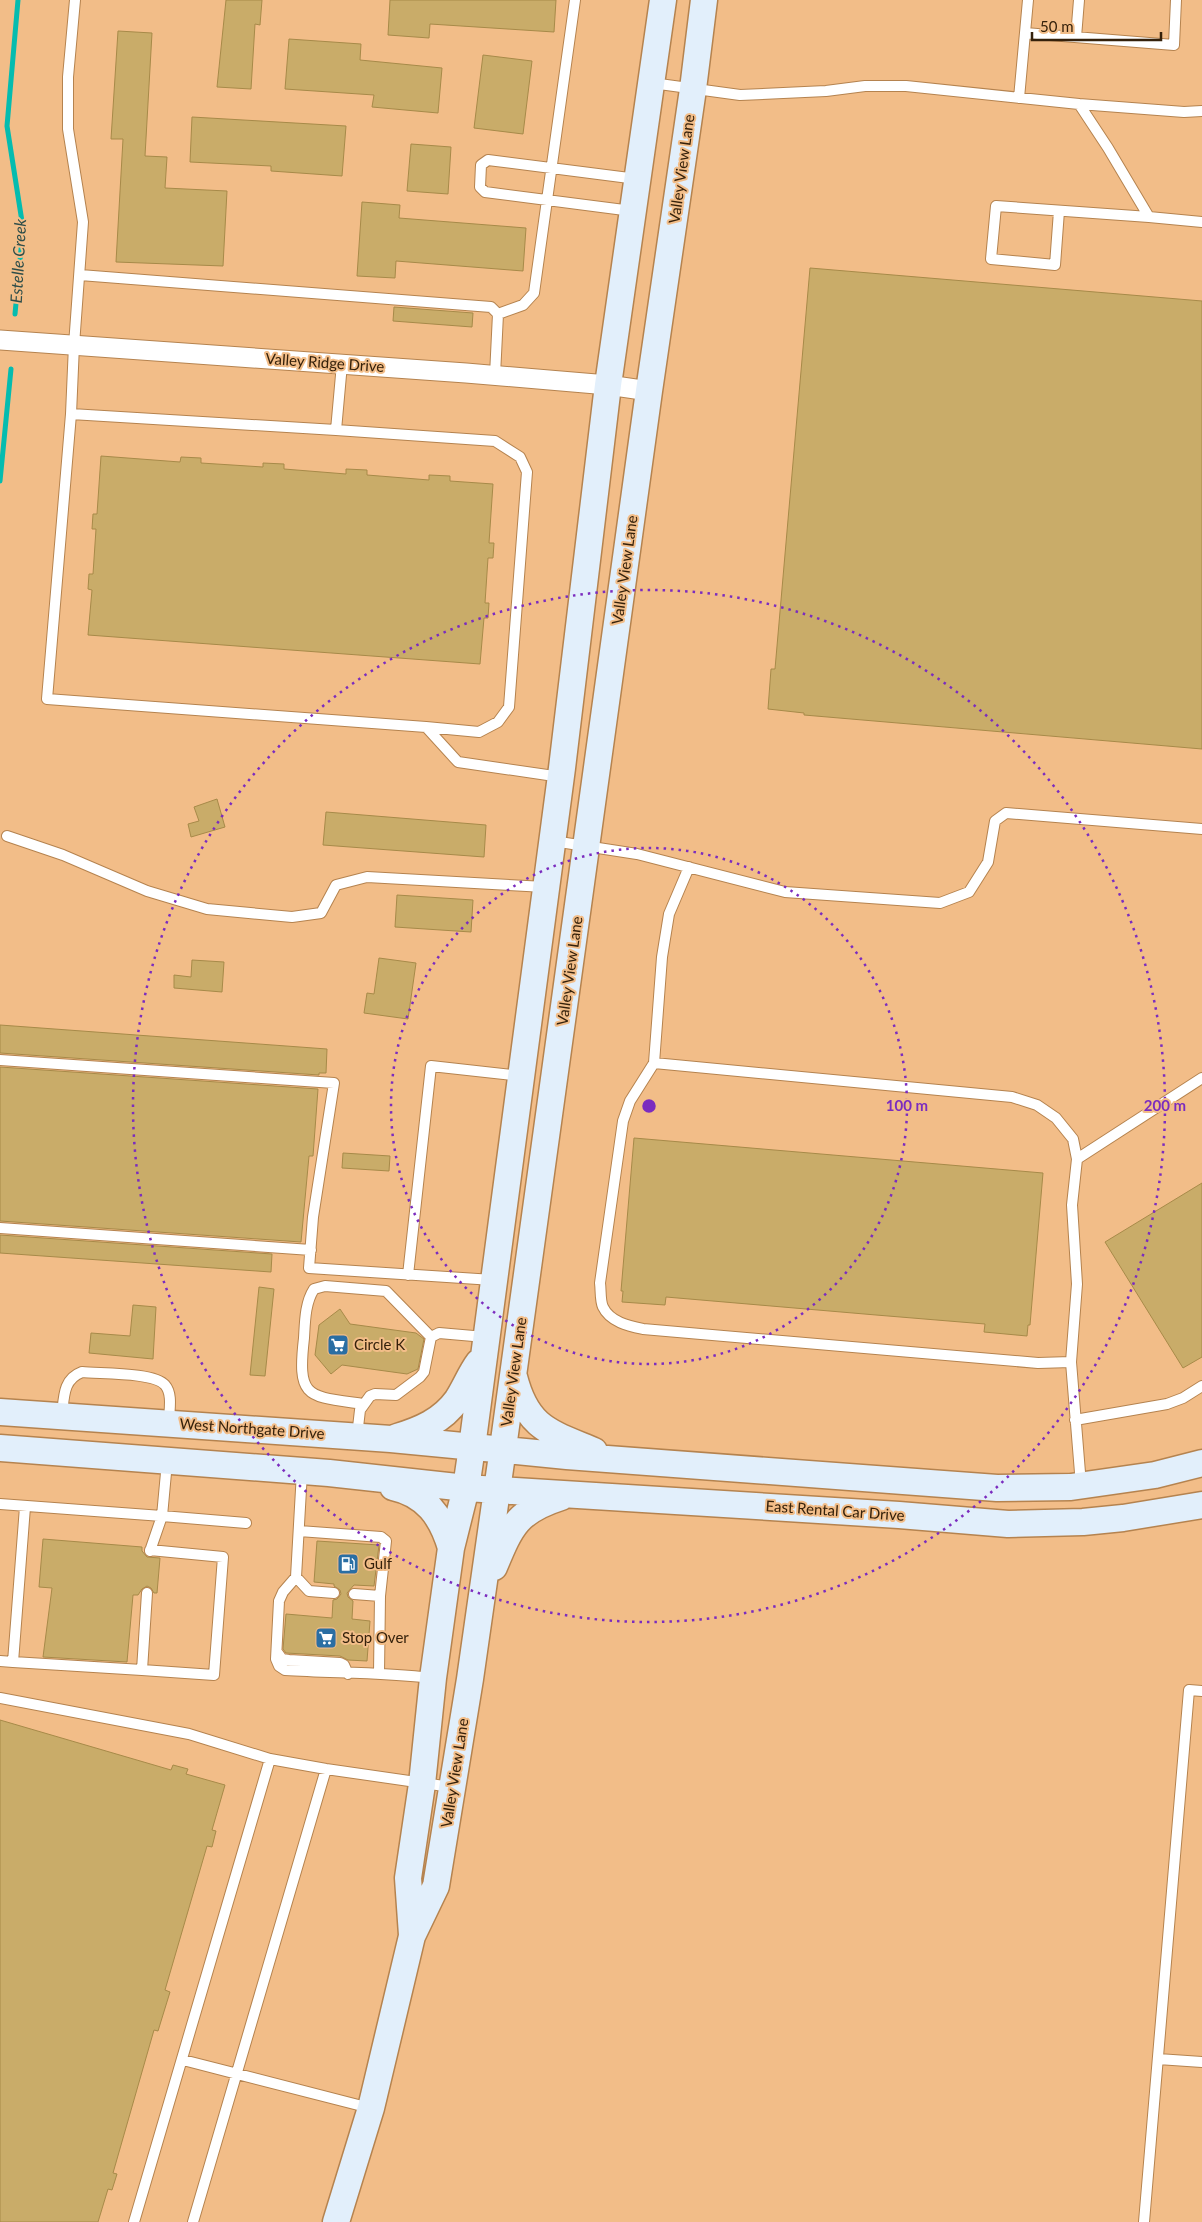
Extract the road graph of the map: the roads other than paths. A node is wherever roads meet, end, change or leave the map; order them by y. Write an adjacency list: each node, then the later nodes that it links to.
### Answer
1 (75, 0): 22 (lane)
2 (575, 0): 15 (lane)
3 (663, 0): 10 (main road, Valley View Lane)
4 (704, 0): 11 (main road, Valley View Lane)
5 (1028, 0): 8 (lane)
6 (1079, 0): 9 (lane)
7 (1176, 0): 9 (lane)
8 (1025, 33): 9 (lane); 12 (lane)
9 (1076, 37)
10 (651, 82): 11 (lane); 16 (main road, Valley View Lane)
11 (693, 89): 12 (lane); 29 (main road, Valley View Lane)
12 (1019, 98): 13 (lane)
13 (1079, 104): 14 (lane); 20 (lane)
14 (1202, 111)
15 (552, 168): 16 (lane); 17 (lane); 17 (lane)
16 (637, 179): 18 (main road, Valley View Lane)
17 (547, 200): 18 (lane); 23 (lane)
18 (633, 211): 28 (main road, Valley View Lane)
19 (1059, 211): 19 (lane); 20 (lane)
20 (1149, 217): 21 (lane)
21 (1202, 222)
22 (80, 275): 23 (lane); 25 (lane)
23 (498, 314): 27 (lane)
24 (0, 340): 25 (street, Valley Ridge Drive)
25 (74, 345): 26 (street, Valley Ridge Drive); 30 (lane)
26 (342, 364): 27 (street, Valley Ridge Drive); 31 (lane)
27 (495, 375): 28 (street, Valley Ridge Drive)
28 (608, 385): 29 (street, Valley Ridge Drive); 33 (main road, Valley View Lane)
29 (649, 391): 37 (main road, Valley View Lane)
30 (71, 414): 31 (lane); 32 (lane)
31 (336, 430): 32 (lane)
32 (426, 727): 33 (lane)
33 (561, 777): 36 (main road, Valley View Lane)
34 (1202, 829): 38 (lane)
35 (7, 836): 39 (lane)
36 (551, 841): 37 (lane); 39 (main road, Valley View Lane)
37 (588, 846): 38 (lane); 52 (main road, Valley View Lane)
38 (689, 867): 41 (lane)
39 (545, 887): 42 (main road, Valley View Lane)
40 (0, 1060): 46 (lane)
41 (654, 1063): 44 (lane); 51 (lane)
42 (521, 1076): 47 (lane); 48 (main road, Valley View Lane)
43 (1202, 1078): 44 (lane)
44 (1076, 1158): 51 (lane)
45 (0, 1228): 46 (lane)
46 (311, 1250): 47 (lane)
47 (408, 1275): 48 (lane)
48 (494, 1280): 50 (main road, Valley View Lane)
49 (431, 1337): 50 (lane); 54 (lane); 54 (lane)
50 (485, 1346): 60 (main road); 61 (main road, Valley View Lane)
51 (1072, 1362): 57 (lane)
52 (513, 1373): 63 (main road, Valley View Lane); 64 (main road)
53 (1202, 1386): 57 (lane)
54 (363, 1404): 59 (lane)
55 (0, 1412): 56 (main road, West Northgate Drive)
56 (62, 1416): 58 (main road, West Northgate Drive); 58 (lane)
57 (1075, 1420): 69 (lane)
58 (169, 1424): 59 (main road, West Northgate Drive)
59 (357, 1436): 60 (main road, West Northgate Drive)
60 (391, 1439): 61 (main road, West Northgate Drive)
61 (472, 1447): 63 (main road, West Northgate Drive); 70 (main road, Valley View Lane)
62 (0, 1448): 65 (main road)
63 (503, 1448): 64 (main road); 71 (main road, Valley View Lane)
64 (613, 1459): 69 (main road)
65 (167, 1461): 67 (main road); 76 (lane)
66 (1202, 1463): 69 (main road)
67 (302, 1471): 68 (main road); 79 (lane)
68 (329, 1473): 70 (main road); 80 (main road)
69 (1081, 1485): 77 (main road)
70 (466, 1488): 71 (main road, East Rental Car Drive); 80 (main road, Valley View Lane)
71 (496, 1490): 72 (main road, East Rental Car Drive); 86 (main road, Valley View Lane)
72 (568, 1495): 77 (main road, East Rental Car Drive); 86 (main road)
73 (0, 1504): 75 (lane)
74 (1202, 1505): 77 (main road, East Rental Car Drive)
75 (25, 1506): 76 (lane); 88 (lane)
76 (162, 1516): 78 (lane); 89 (lane)
77 (1082, 1522)
78 (246, 1523)
79 (299, 1531): 81 (lane); 85 (lane)
80 (451, 1548): 91 (main road, Valley View Lane)
81 (296, 1577): 82 (lane); 90 (lane)
82 (329, 1590)
83 (358, 1591): 85 (lane)
84 (147, 1593): 89 (lane)
85 (380, 1596): 90 (lane)
86 (481, 1601): 97 (main road, Valley View Lane)
87 (0, 1661): 88 (lane)
88 (12, 1662): 89 (lane)
89 (142, 1670)
90 (379, 1673): 91 (lane)
91 (433, 1678): 96 (main road, Valley View Lane)
92 (1202, 1691): 99 (lane)
93 (0, 1698): 94 (lane)
94 (270, 1759): 95 (lane); 100 (lane)
95 (326, 1770): 96 (lane); 102 (lane)
96 (422, 1784): 97 (lane); 98 (main road, Valley View Lane)
97 (452, 1787): 98 (main road, Valley View Lane)
98 (412, 1936): 103 (main road, Valley View Lane)
99 (1158, 2059): 101 (lane); 107 (lane)
100 (182, 2060): 102 (lane); 104 (lane)
101 (1202, 2062)
102 (236, 2075): 103 (lane); 105 (lane)
103 (371, 2108): 106 (main road, Valley View Lane)
104 (134, 2222)
105 (193, 2222)
106 (336, 2222)
107 (1144, 2222)

